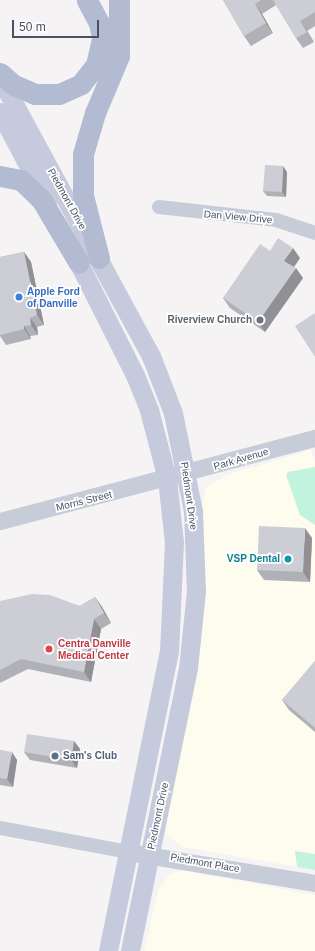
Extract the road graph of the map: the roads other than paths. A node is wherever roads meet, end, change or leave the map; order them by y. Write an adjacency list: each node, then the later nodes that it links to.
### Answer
1 (87, 0): 3 (main road)
2 (119, 0): 9 (main road)
3 (0, 72)
4 (0, 78): 9 (main road, Piedmont Drive)
5 (0, 112): 10 (main road, Piedmont Drive)
6 (0, 176): 10 (main road)
7 (159, 207): 8 (street, Dan View Drive)
8 (315, 233)
9 (99, 258): 12 (main road, Piedmont Drive)
10 (79, 263): 13 (main road, Piedmont Drive)
11 (315, 438): 12 (street, Park Avenue)
12 (187, 474): 13 (street, Park Avenue); 17 (main road, Piedmont Drive)
13 (167, 479): 14 (street, Morris Street); 16 (main road, Piedmont Drive)
14 (0, 522)
15 (0, 828): 16 (street, Piedmont Place)
16 (128, 852): 17 (street, Piedmont Place); 19 (main road, Piedmont Drive)
17 (150, 854): 18 (street, Piedmont Place); 20 (main road, Piedmont Drive)
18 (315, 883)
19 (108, 951)
20 (130, 951)

